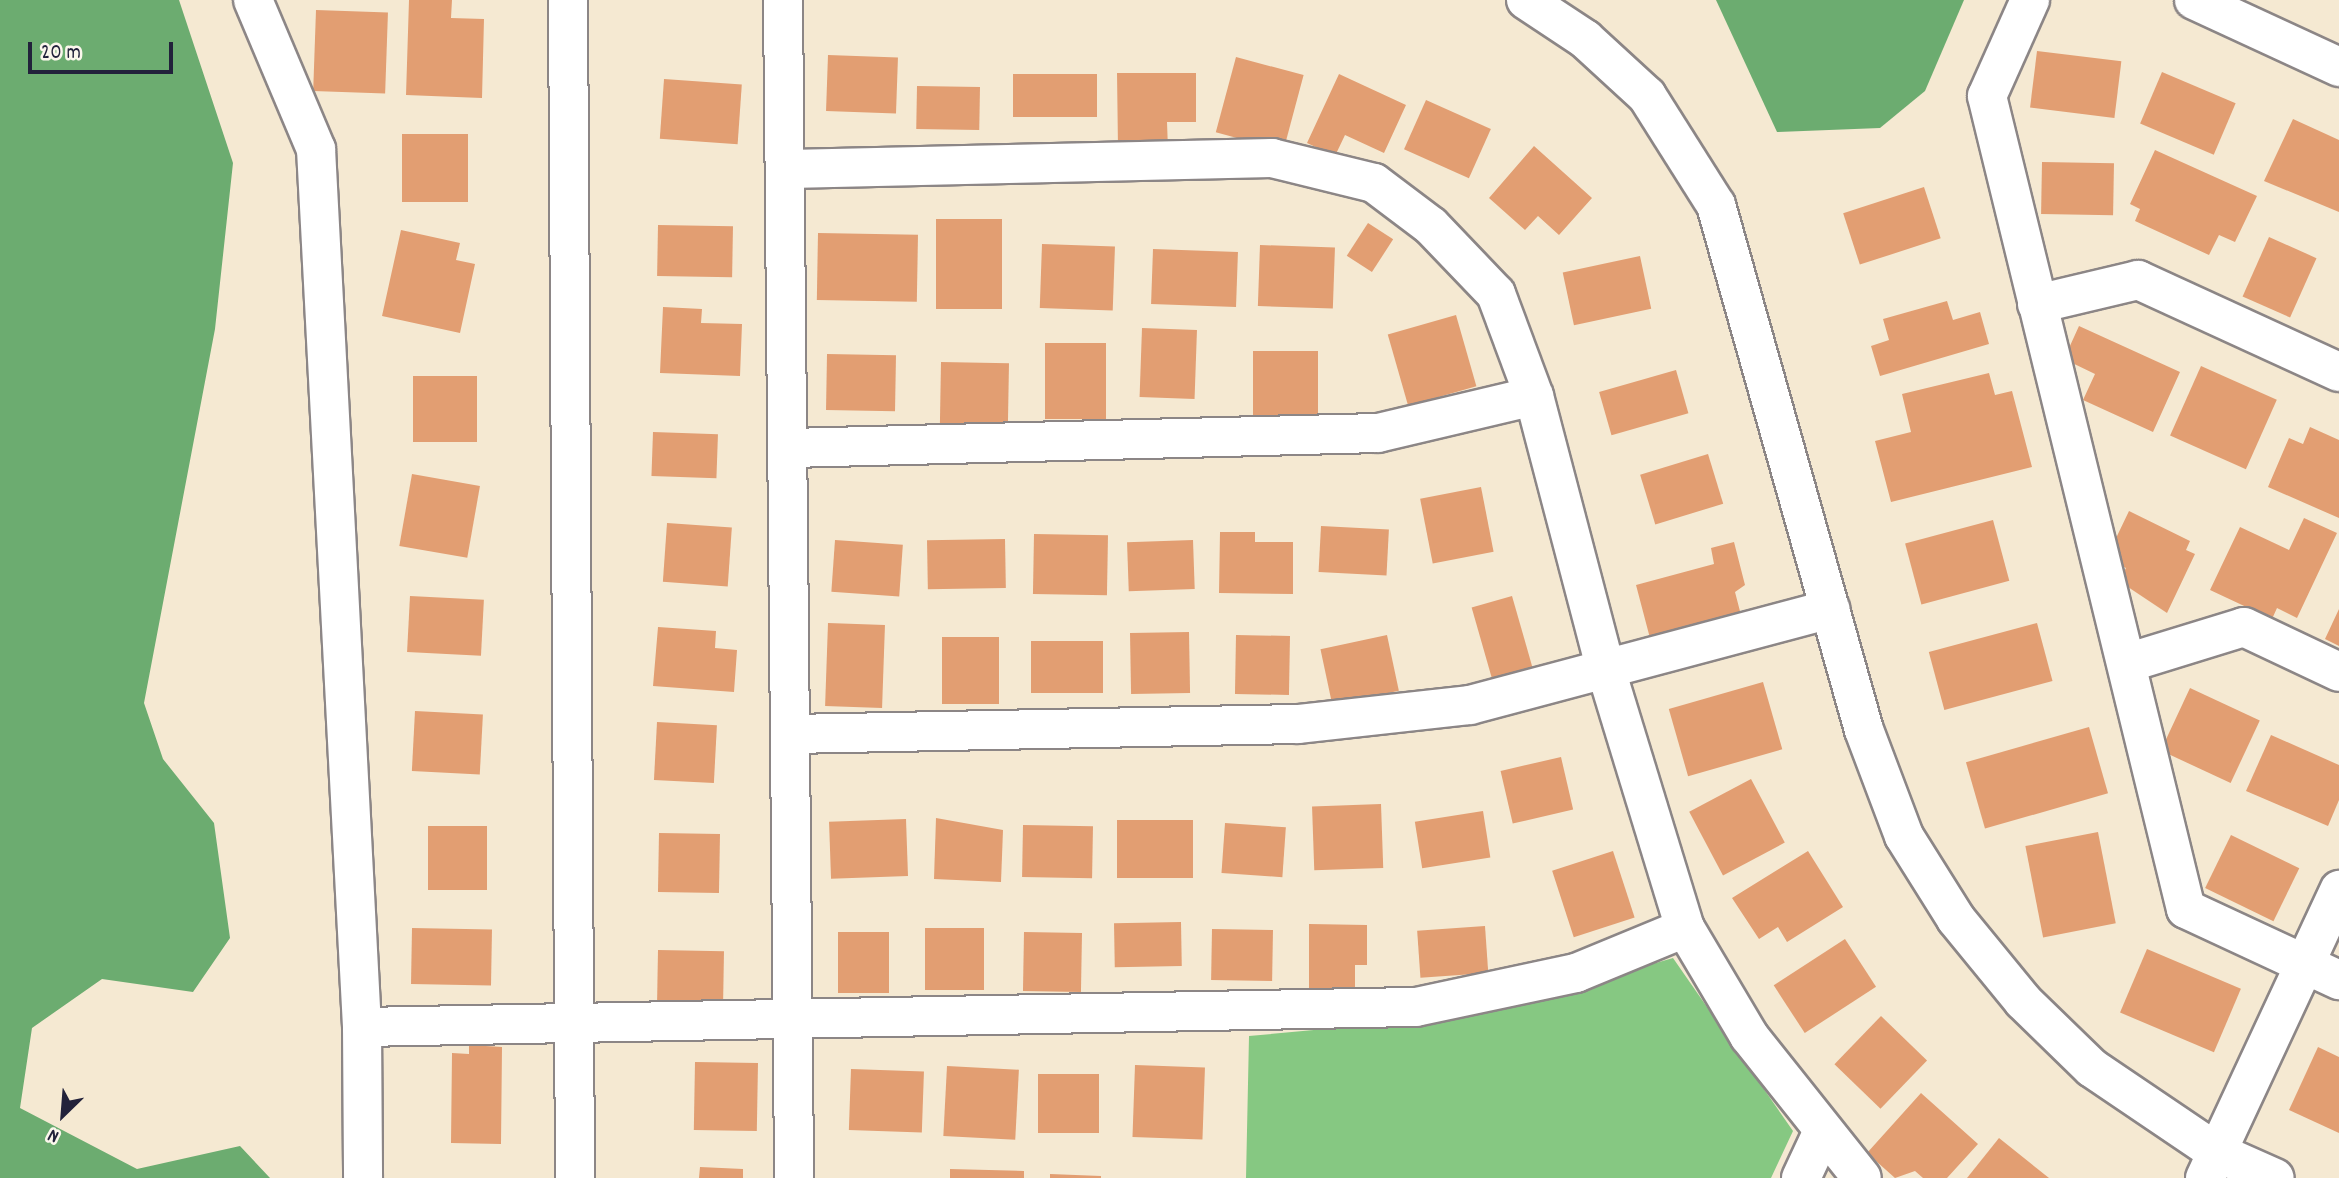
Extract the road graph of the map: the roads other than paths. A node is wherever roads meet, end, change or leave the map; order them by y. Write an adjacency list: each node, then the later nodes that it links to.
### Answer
1 (253, 0): 24 (street)
2 (568, 0): 23 (street)
3 (783, 0): 8 (street)
4 (1526, 0): 13 (street)
5 (2029, 0): 9 (street)
6 (2194, 0): 7 (street)
7 (2339, 67)
8 (789, 169): 11 (street); 12 (street)
9 (2037, 304): 10 (street); 14 (street)
10 (2339, 372)
11 (1534, 396): 12 (street); 15 (street)
12 (790, 448): 17 (street)
13 (1830, 609): 15 (street); 26 (street)
14 (2127, 663): 16 (street); 20 (street)
15 (1606, 670): 17 (street); 19 (street)
16 (2339, 672)
17 (791, 734): 22 (street)
18 (2339, 890): 20 (street)
19 (1685, 928): 22 (street); 25 (street)
20 (2302, 963): 21 (street); 26 (street)
21 (2339, 980)
22 (793, 1018): 23 (street); 29 (street)
23 (573, 1024): 24 (street); 28 (street)
24 (362, 1027): 27 (street)
25 (1822, 1133): 30 (street); 31 (street)
26 (2210, 1165): 32 (street)
27 (363, 1178)
28 (575, 1178)
29 (794, 1178)
30 (1801, 1178)
31 (1862, 1178)
32 (2275, 1178)

